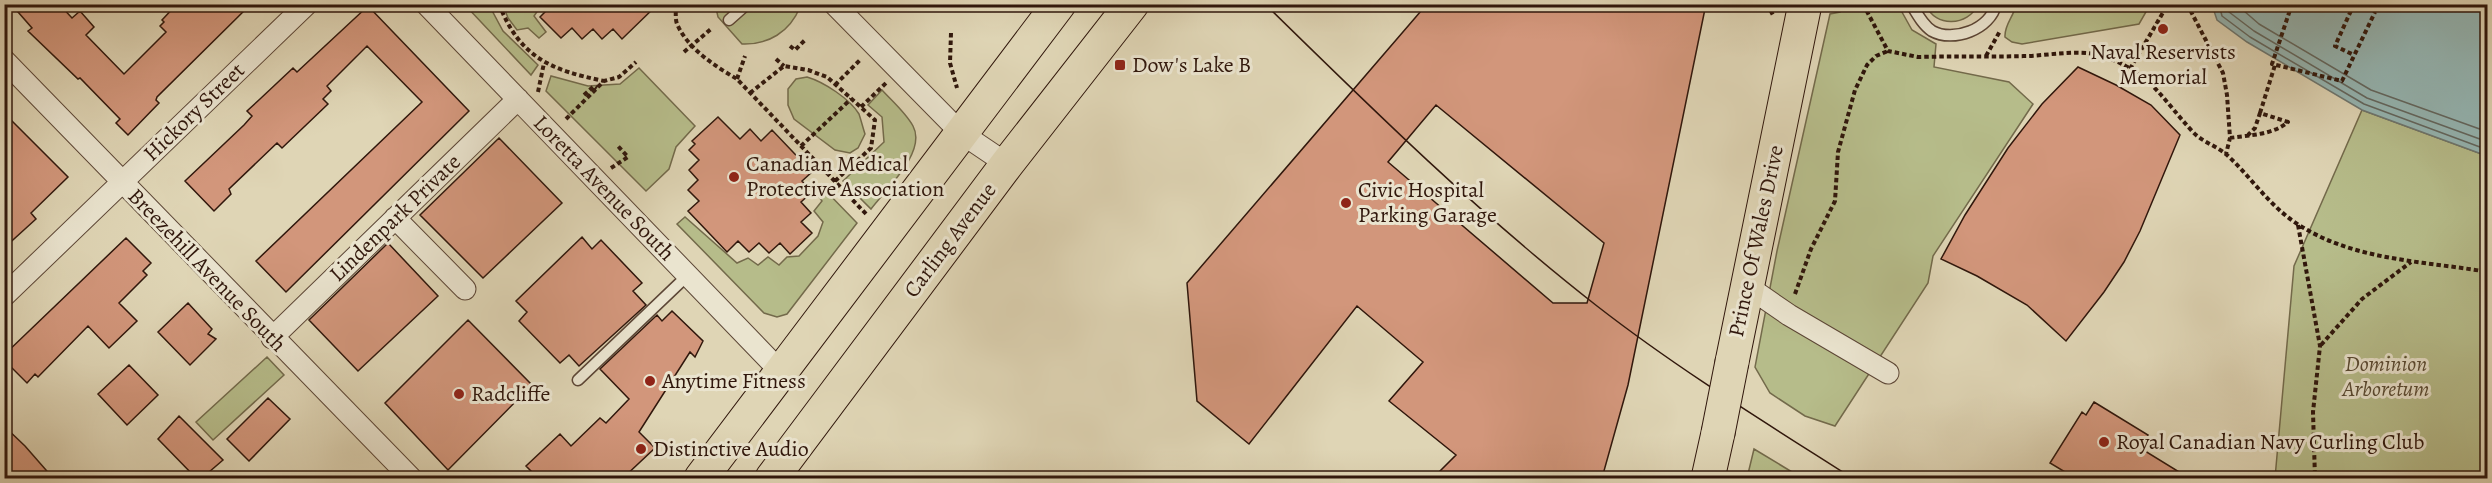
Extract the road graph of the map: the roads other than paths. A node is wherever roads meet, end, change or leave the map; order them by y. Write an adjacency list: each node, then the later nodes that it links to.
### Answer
1 (307, 4): 15 (street, Hickory Street)
2 (426, 4): 12 (street, Loretta Avenue South)
3 (747, 4): 10 (lane)
4 (834, 4): 13 (street)
5 (1059, 4): 13 (main road)
6 (1132, 4): 14 (main road, Carling Avenue)
7 (1805, 4): 18 (main road, Prince Of Wales Drive)
8 (1911, 4): 9 (lane)
9 (1996, 4)
10 (729, 20)
11 (4, 60): 15 (street, Breezehill Avenue South)
12 (518, 99): 16 (street, Lindenpark Private); 17 (street, Loretta Avenue South)
13 (961, 133): 14 (street); 22 (main road)
14 (1007, 164): 27 (main road, Carling Avenue)
15 (121, 182): 20 (street, Hickory Street); 21 (street, Breezehill Avenue South)
16 (395, 218): 19 (street); 21 (street, Lindenpark Private)
17 (688, 275): 22 (street, Loretta Avenue South); 24 (lane)
18 (1747, 286): 23 (street); 28 (main road, Prince Of Wales Drive, bridge)
19 (465, 289)
20 (4, 296)
21 (272, 338): 25 (street, Breezehill Avenue South)
22 (782, 372): 26 (main road)
23 (1887, 373)
24 (578, 380)
25 (411, 478)
26 (701, 478)
27 (772, 478)
28 (1708, 478)

